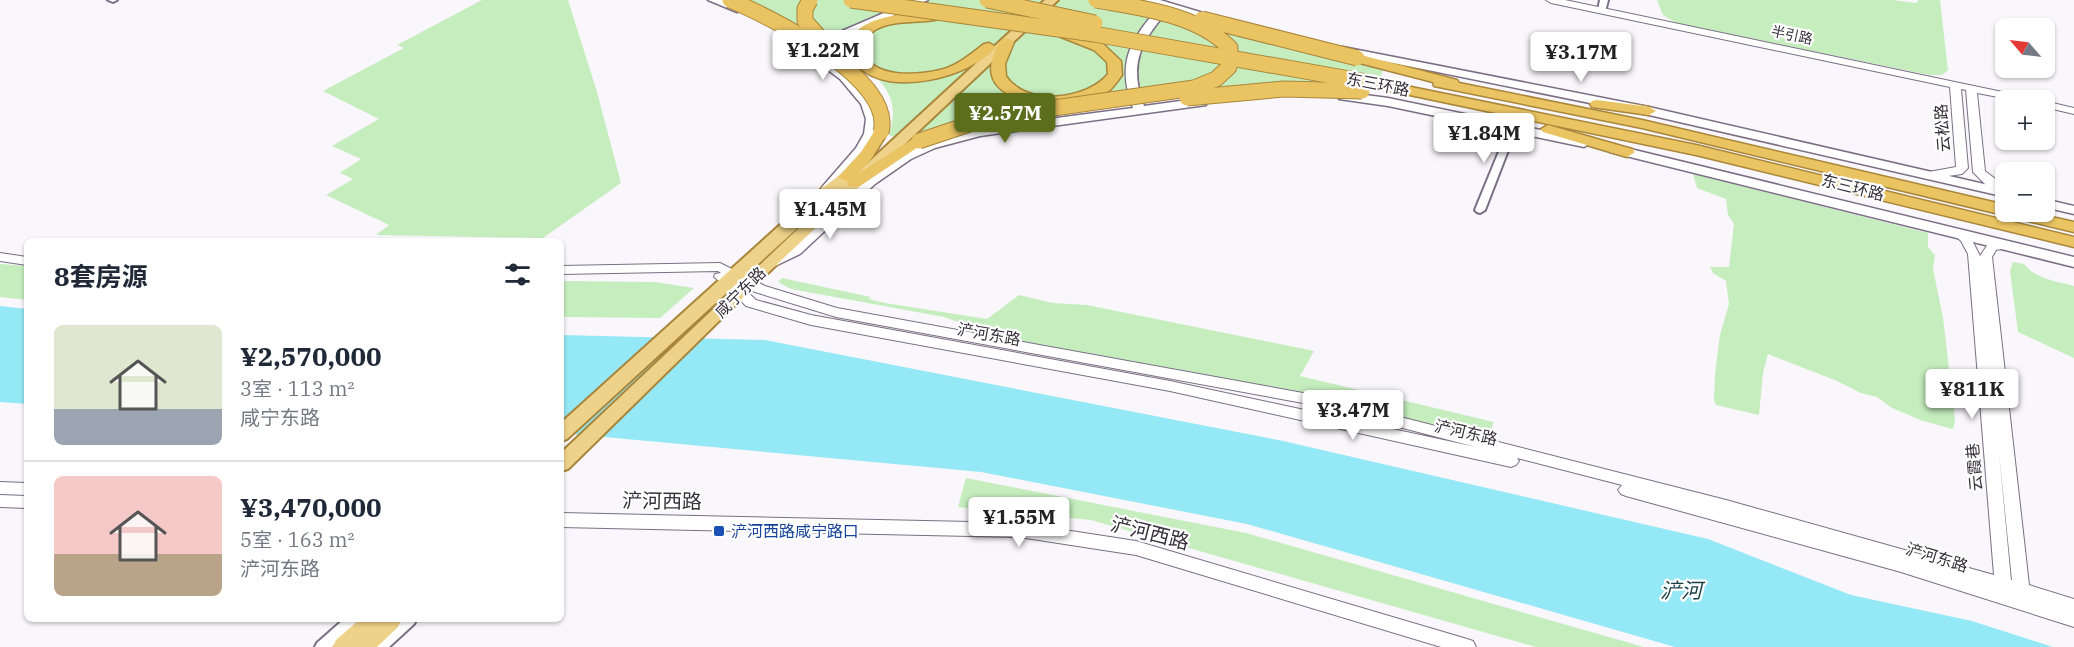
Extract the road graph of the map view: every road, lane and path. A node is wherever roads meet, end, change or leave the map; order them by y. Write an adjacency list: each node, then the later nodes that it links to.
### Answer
1 (712, 0): 21 (main road)
2 (730, 0): 34 (highway, bridge)
3 (810, 0): 34 (highway, bridge)
4 (850, 0): 16 (highway, 东三环路, bridge)
5 (923, 0): 21 (main road)
6 (930, 0): 17 (highway, 东三环路, bridge)
7 (987, 0): 17 (highway, bridge)
8 (1039, 0): 20 (main road, 咸宁东路)
9 (1052, 0): 19 (main road, 咸宁东路)
10 (1096, 0): 35 (highway, bridge)
11 (1137, 0): 25 (highway, bridge)
12 (1148, 0): 14 (main road)
13 (1551, 0): 15 (street, 半引路)
14 (1167, 5): 29 (main road); 30 (main road)
15 (1603, 5): 23 (street, 半引路)
16 (980, 17): 18 (highway, 东三环路, bridge); 20 (highway, bridge)
17 (1100, 24): 22 (highway, 东三环路, bridge)
18 (1036, 25): 19 (highway, bridge); 22 (highway, 东三环路, bridge)
19 (1007, 42): 32 (main road, 咸宁东路)
20 (989, 47): 38 (main road, 咸宁东路)
21 (816, 57): 41 (main road)
22 (1370, 82): 25 (highway, 东三环路); 27 (highway, 东三环路); 35 (highway, bridge)
23 (1955, 85): 24 (street, 半引路); 37 (street, 云松路)
24 (1971, 88): 26 (street, 半引路); 39 (street, 云松路)
25 (1490, 93): 30 (highway); 43 (highway, 东三环路)
26 (1995, 93)
27 (1469, 102): 36 (highway); 49 (highway, 东三环路)
28 (2055, 107): 31 (street)
29 (1140, 111): 33 (main road); 38 (main road)
30 (1649, 111): 37 (main road)
31 (2074, 111)
32 (928, 117): 35 (main road); 38 (main road, 咸宁东路)
33 (1513, 128): 36 (main road); 44 (street)
34 (882, 129): 38 (highway)
35 (906, 148): 38 (highway)
36 (1627, 152): 48 (main road)
37 (1927, 174): 40 (main road)
38 (856, 180): 41 (main road, 咸宁东路); 56 (main road, 咸宁东路)
39 (1995, 187)
40 (1995, 190)
41 (824, 193): 55 (main road, 咸宁东路)
42 (2055, 206): 45 (main road)
43 (1995, 207)
44 (1480, 210)
45 (2074, 210)
46 (2053, 222): 47 (highway)
47 (2074, 227)
48 (1958, 233): 50 (main road); 64 (street, 云霞巷)
49 (2074, 242)
50 (2004, 245): 53 (main road); 65 (street, 云霞巷)
51 (0, 257): 52 (street)
52 (24, 261)
53 (2074, 262)
54 (564, 270): 55 (street)
55 (731, 277): 56 (street, 浐河东路); 57 (main road, 咸宁东路)
56 (744, 288): 58 (main road, 咸宁东路); 64 (street, 浐河东路)
57 (564, 431)
58 (564, 461)
59 (0, 488): 60 (street)
60 (24, 489)
61 (0, 501): 62 (street)
62 (24, 502)
63 (564, 520): 76 (street, 浐河西路)
64 (2003, 590): 65 (street, 浐河东路)
65 (2022, 596): 66 (street, 浐河东路); 67 (street, 浐河东路)
66 (2074, 606)
67 (2074, 619)
68 (350, 622): 72 (street)
69 (371, 622): 73 (main road)
70 (389, 622): 74 (main road)
71 (407, 622): 75 (street)
72 (322, 647)
73 (344, 647)
74 (362, 647)
75 (380, 647)
76 (1467, 647)

